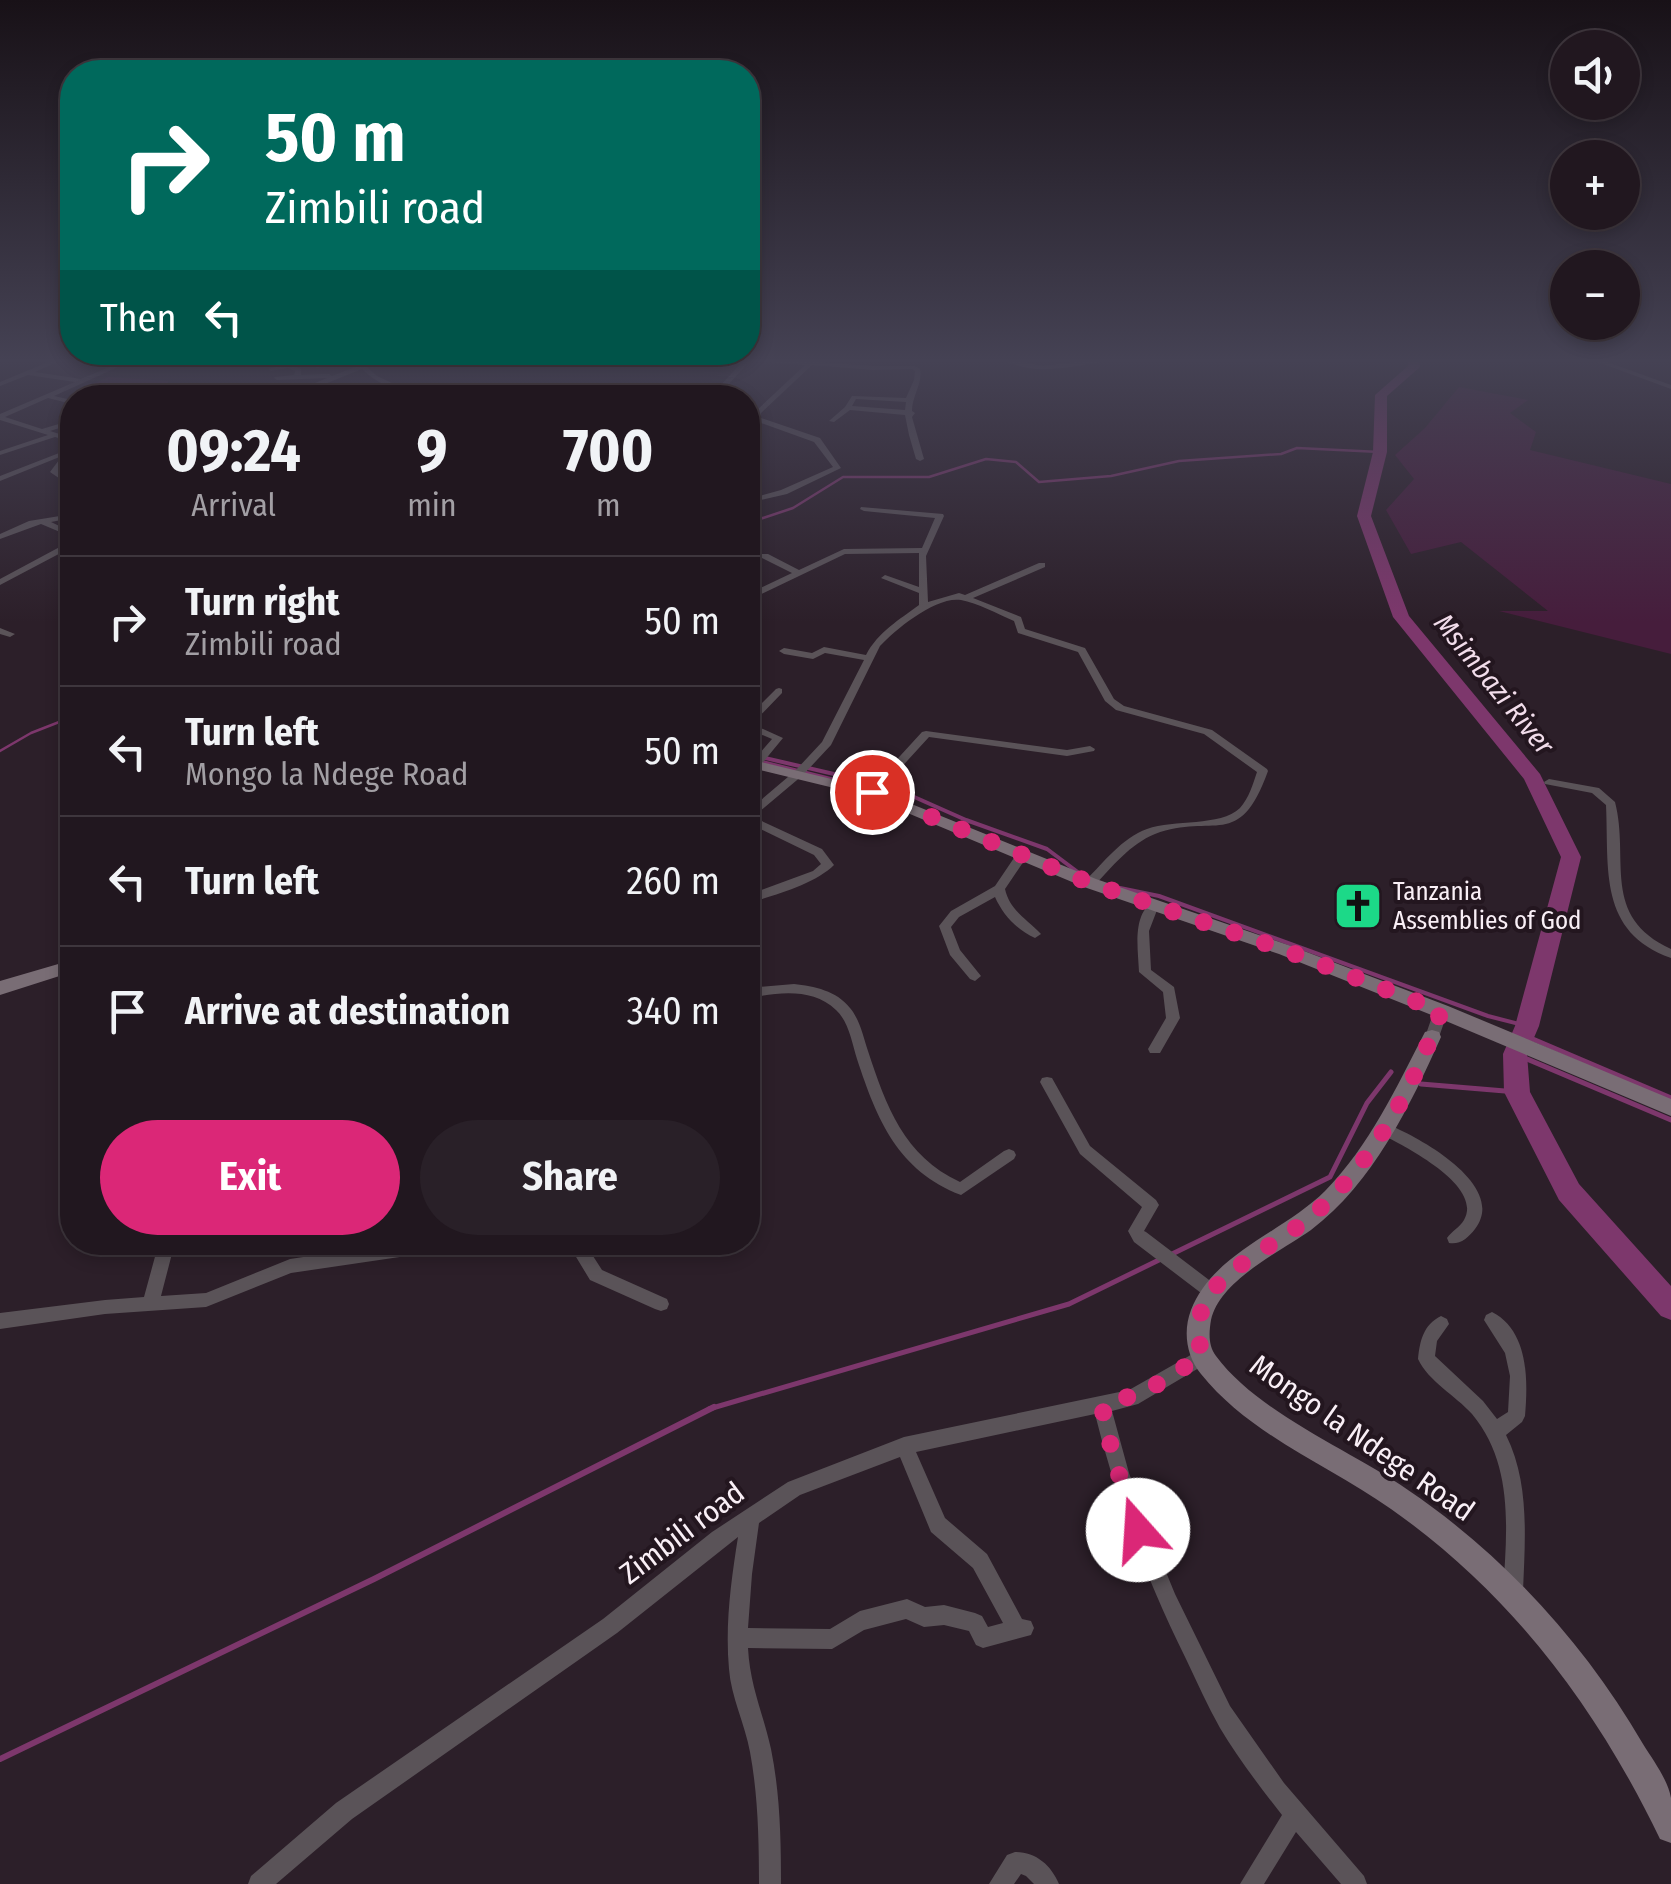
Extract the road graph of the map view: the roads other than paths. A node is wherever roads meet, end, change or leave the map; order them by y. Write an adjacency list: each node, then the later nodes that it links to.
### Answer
1 (821, 446): 6 (street)
2 (915, 446): 4 (street)
3 (60, 455): 5 (street)
4 (920, 459)
5 (0, 479)
6 (760, 498)
7 (864, 510): 14 (street)
8 (60, 518): 9 (street)
9 (36, 522): 10 (street); 11 (street); 12 (street)
10 (0, 526)
11 (60, 530)
12 (0, 537)
13 (60, 550): 19 (street)
14 (925, 550): 17 (street); 21 (street)
15 (765, 556): 17 (street)
16 (1042, 565): 22 (street)
17 (797, 572): 20 (street)
18 (885, 578): 21 (street)
19 (0, 582)
20 (760, 591)
21 (923, 591): 23 (street)
22 (967, 598): 23 (street); 38 (street)
23 (924, 606): 25 (street)
24 (784, 651): 25 (street)
25 (869, 658): 32 (street)
26 (778, 691): 27 (street)
27 (760, 711)
28 (760, 730): 30 (street)
29 (1090, 750): 34 (street)
30 (760, 755)
31 (760, 765): 32 (main road)
32 (799, 773): 34 (main road); 35 (street)
33 (1548, 782): 43 (street)
34 (872, 792): 37 (main road)
35 (760, 807)
36 (760, 824): 40 (street)
37 (1022, 855): 38 (main road); 39 (street)
38 (1090, 883): 41 (main road)
39 (998, 889): 42 (street); 45 (street)
40 (760, 895)
41 (1154, 905): 48 (main road); 50 (street)
42 (1034, 934)
43 (1671, 954)
44 (60, 970): 46 (main road)
45 (975, 976)
46 (0, 988)
47 (760, 991): 54 (street)
48 (1441, 1011): 49 (street); 52 (main road)
49 (1432, 1038): 53 (main road)
50 (1155, 1049)
51 (1047, 1082): 59 (street)
52 (1671, 1108)
53 (1384, 1129): 55 (street); 59 (main road)
54 (1009, 1154)
55 (1456, 1238)
56 (163, 1255): 61 (street)
57 (365, 1255): 61 (street)
58 (583, 1255): 60 (street)
59 (1211, 1292): 65 (main road)
60 (660, 1304)
61 (150, 1305): 63 (street)
62 (1492, 1320): 67 (street)
63 (0, 1321)
64 (1442, 1324): 67 (street)
65 (1202, 1356): 66 (street, Zimbili road); 70 (main road, Mongo la Ndege Road)
66 (1102, 1407): 68 (street, Zimbili road); 72 (street)
67 (1496, 1431): 70 (street)
68 (904, 1446): 69 (street, Zimbili road); 71 (street)
69 (752, 1516): 71 (street); 74 (street, Zimbili road)
70 (1513, 1599): 73 (main road, Mongo la Ndege Road)
71 (737, 1638): 75 (street)
72 (1294, 1816): 78 (street); 79 (street)
73 (1671, 1828)
74 (259, 1884)
75 (770, 1884)
76 (1000, 1884): 77 (street)
77 (1048, 1884)
78 (1251, 1884)
79 (1356, 1884)

